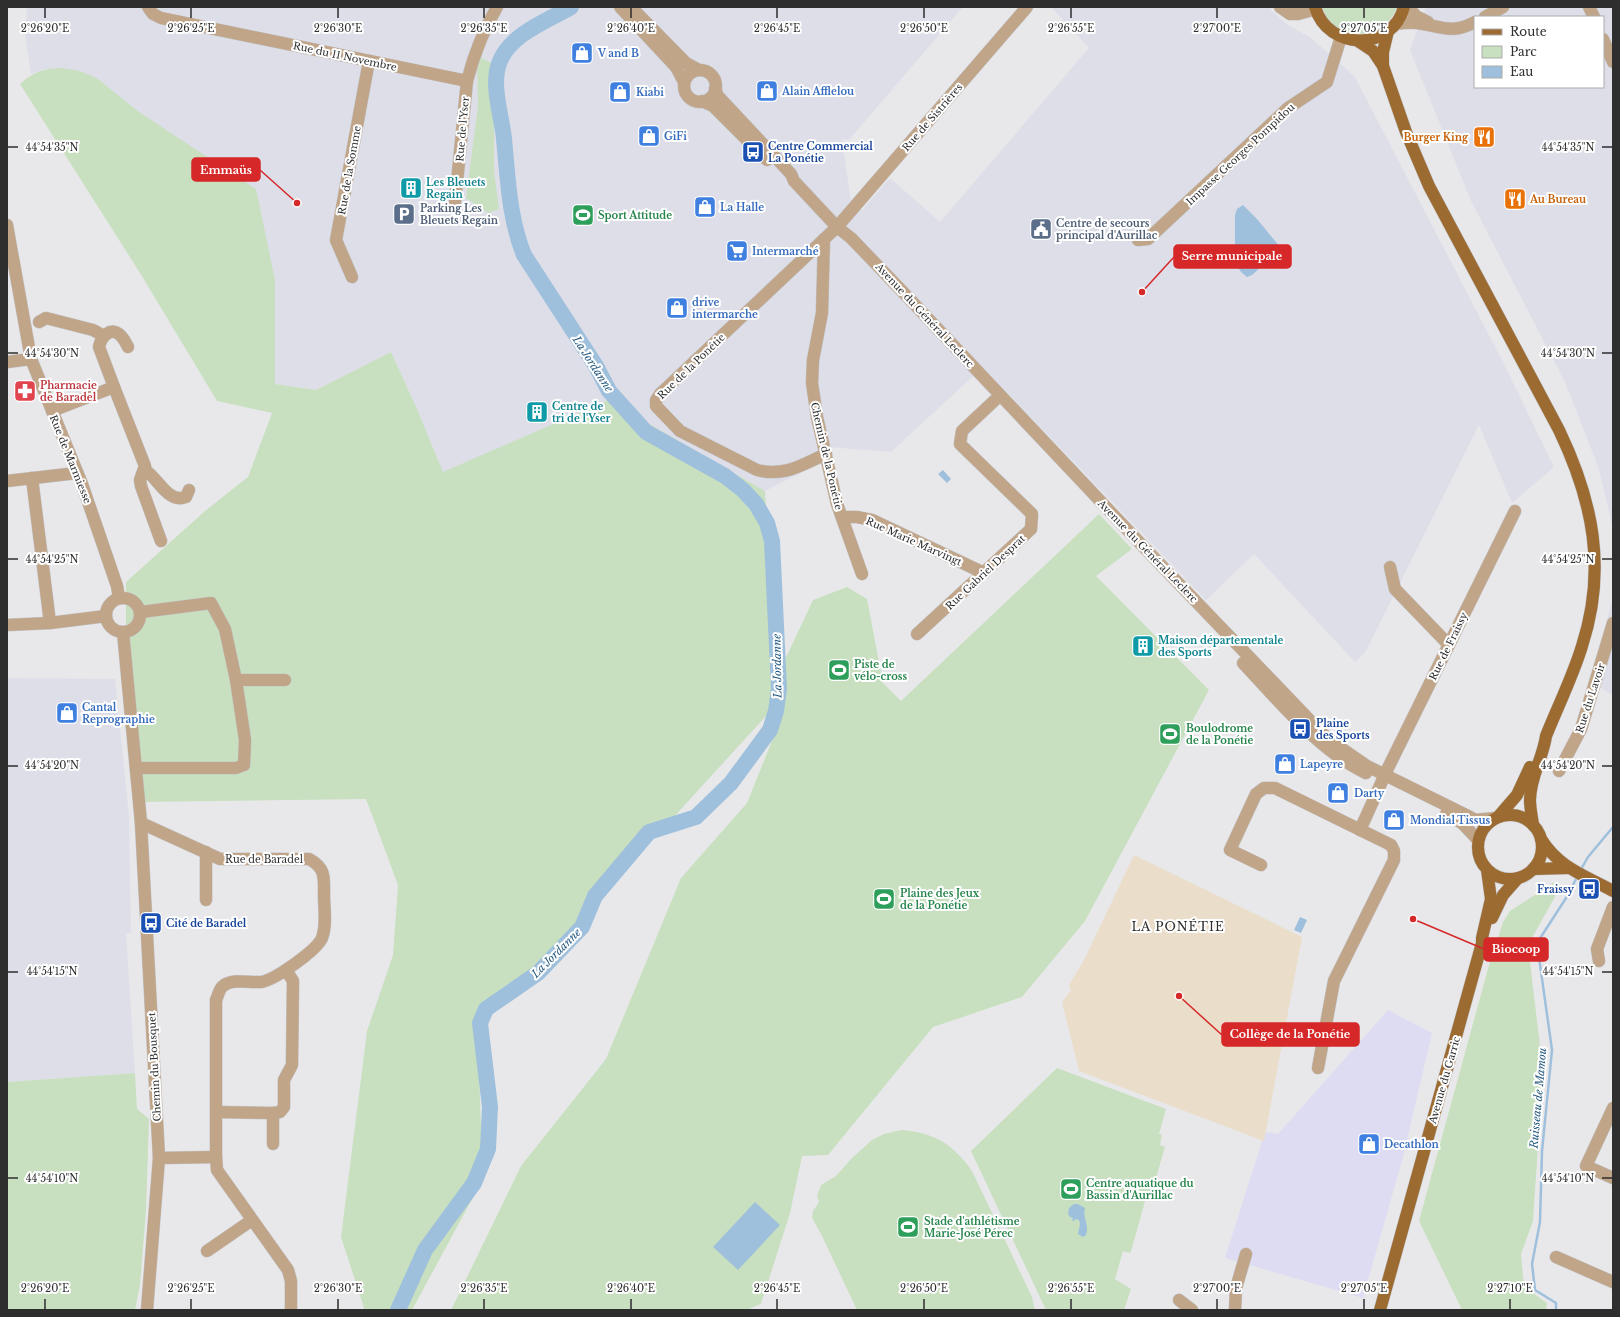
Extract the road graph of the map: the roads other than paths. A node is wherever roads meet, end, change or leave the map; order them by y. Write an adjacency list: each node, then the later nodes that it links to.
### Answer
1 (148, 7): 19 (street, Rue du 11 Novembre)
2 (497, 7): 23 (street)
3 (624, 7): 22 (street, Avenue du Général Leclerc); 24 (street, Avenue du Général Leclerc)
4 (1027, 7): 30 (street, Rue de Sistrières)
5 (1280, 7): 10 (street)
6 (1404, 7): 14 (main road)
7 (1408, 7): 15 (street)
8 (1503, 7): 11 (street)
9 (1589, 7): 12 (street)
10 (1316, 8): 16 (main road)
11 (1486, 16)
12 (1594, 16)
13 (1474, 22): 15 (street)
14 (1392, 28): 15 (street); 17 (main road); 21 (main road)
15 (1440, 28)
16 (1341, 37): 17 (main road); 32 (street, Impasse Georges Pompidou)
17 (1358, 41): 21 (main road)
18 (1604, 41): 20 (street)
19 (369, 61): 23 (street, Rue du 11 Novembre); 33 (street, Rue de la Somme)
20 (1613, 62)
21 (1383, 66): 65 (main road)
22 (699, 70): 24 (street); 25 (street, Avenue du Général Leclerc)
23 (467, 81): 28 (street, Rue de l'Yser)
24 (684, 82): 26 (street, Avenue du Général Leclerc)
25 (715, 89): 26 (street); 27 (street, Avenue du Général Leclerc)
26 (702, 101): 27 (street, Avenue du Général Leclerc)
27 (794, 181): 30 (street, Avenue du Général Leclerc)
28 (455, 202)
29 (7, 225): 37 (street, Rue de Marmiesse)
30 (837, 227): 31 (street, Rue de la Ponétie); 40 (street, Avenue du Général Leclerc); 68 (street, Avenue du Général Leclerc)
31 (824, 239): 42 (street, Chemin de la Ponétie); 42 (street, Rue de la Ponétie)
32 (1138, 240)
33 (352, 277)
34 (39, 322): 35 (street)
35 (104, 336): 36 (street); 39 (street)
36 (128, 347)
37 (31, 359): 38 (street); 41 (street, Rue de Marmiesse)
38 (7, 362)
39 (114, 387): 41 (street); 43 (street)
40 (995, 400): 52 (street, Rue Gabriel Desprat); 68 (street, Avenue du Général Leclerc)
41 (52, 412): 44 (street, Rue de Marmiesse)
42 (826, 454): 49 (street, Chemin de la Ponétie)
43 (145, 470): 47 (street); 50 (street)
44 (77, 472): 45 (street); 54 (street, Rue de Marmiesse)
45 (32, 478): 46 (street); 57 (street)
46 (7, 481)
47 (189, 490)
48 (1515, 511): 62 (street, Rue de Fraissy)
49 (842, 517): 52 (street, Rue Marie Marvingt); 53 (street, Chemin de la Ponétie)
50 (162, 541)
51 (1390, 567): 62 (street)
52 (984, 573): 61 (street, Rue Gabriel Desprat)
53 (862, 574)
54 (118, 598): 55 (street); 56 (street)
55 (141, 612): 60 (street); 63 (street)
56 (106, 616): 57 (street); 60 (street)
57 (50, 623): 59 (street)
58 (1613, 623): 67 (street, Rue du Lavoir)
59 (7, 625)
60 (123, 632): 66 (street)
61 (917, 634)
62 (1449, 645): 68 (street, Rue de Fraissy)
63 (236, 680): 64 (street); 66 (street)
64 (285, 680)
65 (1546, 736): 69 (main road); 71 (main road)
66 (136, 768): 70 (street)
67 (1559, 771)
68 (1383, 778): 69 (street, Avenue du Général Leclerc); 72 (street, Rue de Fraissy); 74 (street, Avenue du Général Leclerc)
69 (1497, 818): 71 (main road); 74 (main road)
70 (141, 823): 75 (street, Rue de Baradel); 93 (street, Chemin du Bousquet)
71 (1533, 825): 73 (main road)
72 (1360, 830): 76 (street); 87 (street)
73 (1541, 838): 77 (main road); 78 (main road)
74 (1478, 840): 79 (main road)
75 (206, 852): 82 (street); 86 (street, Rue de Baradel)
76 (1261, 865)
77 (1533, 868): 78 (main road); 80 (main road)
78 (1569, 868): 81 (main road)
79 (1487, 870): 80 (main road); 84 (main road, Avenue du Garric)
80 (1518, 878): 84 (main road, Avenue du Garric)
81 (1613, 891)
82 (206, 900)
83 (1613, 907): 85 (street)
84 (1482, 943): 105 (main road, Avenue du Garric)
85 (1599, 961)
86 (286, 970): 89 (street, Rue de Baradel); 90 (street)
87 (1318, 1068)
88 (1613, 1108): 94 (street)
89 (216, 1112): 90 (street); 92 (street, Rue de Baradel)
90 (273, 1113): 91 (street)
91 (273, 1144)
92 (216, 1157): 93 (street); 95 (street, Rue de Baradel)
93 (159, 1158): 101 (street, Chemin du Bousquet)
94 (1613, 1178)
95 (252, 1220): 96 (street); 102 (street, Rue de Baradel)
96 (207, 1251)
97 (1246, 1254): 104 (street)
98 (1556, 1257): 99 (street)
99 (1613, 1282)
100 (1179, 1300): 103 (street)
101 (147, 1310)
102 (291, 1310)
103 (1192, 1310)
104 (1235, 1310)
105 (1380, 1310)

